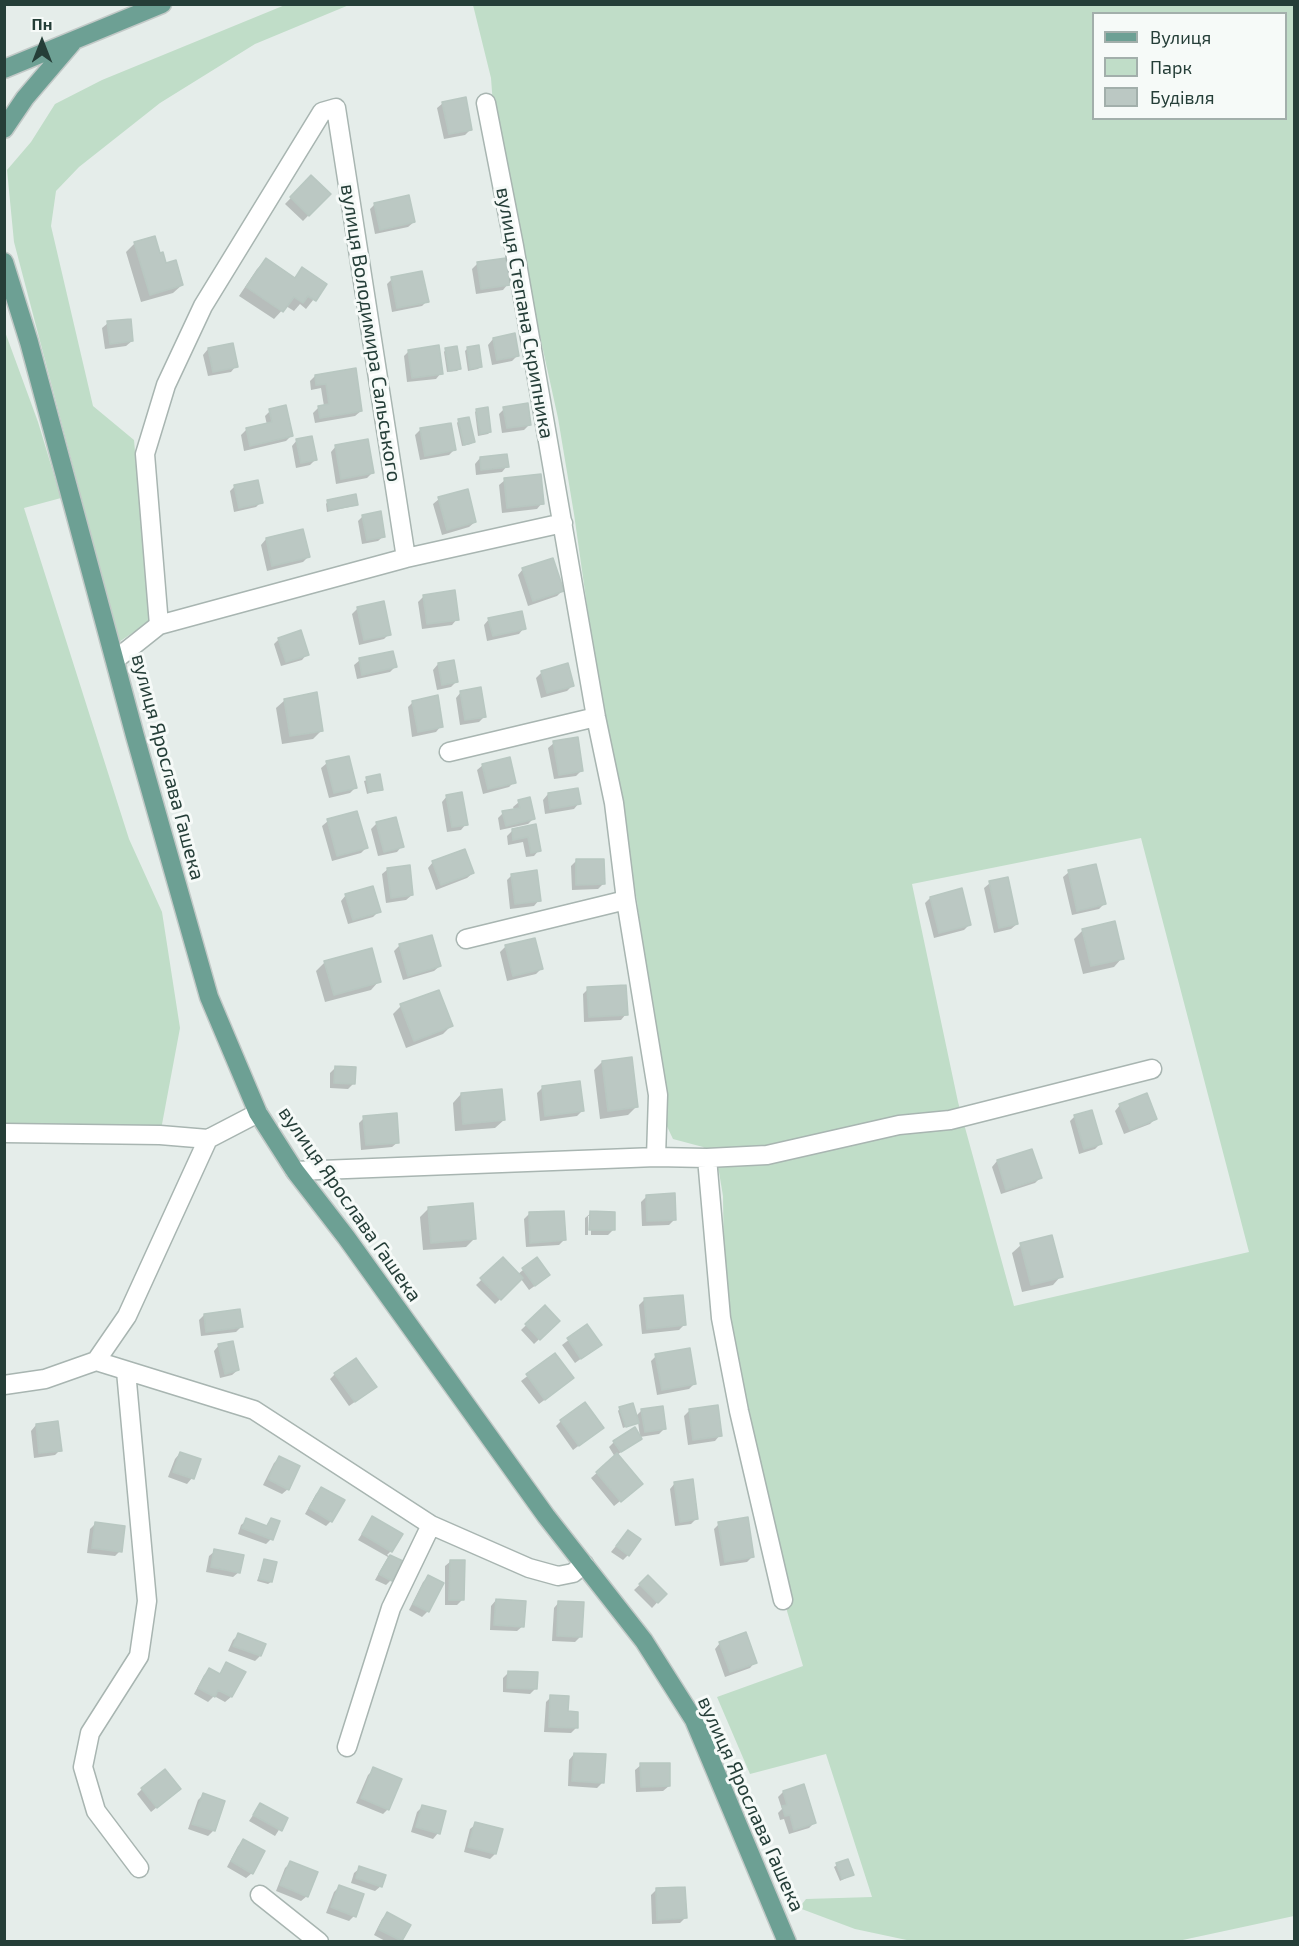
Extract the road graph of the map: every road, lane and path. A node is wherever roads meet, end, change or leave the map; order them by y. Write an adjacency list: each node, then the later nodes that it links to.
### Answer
1 (162, 4): 2 (main road)
2 (75, 39): 3 (main road); 5 (main road)
3 (4, 69)
4 (486, 103): 7 (street, вулиця Степана Скрипника)
5 (4, 129)
6 (5, 268): 10 (main road, вулиця Ярослава Гашека)
7 (563, 523): 8 (street); 11 (street, вулиця Степана Скрипника)
8 (406, 558): 9 (street); 9 (street, вулиця Володимира Сальського)
9 (159, 625): 10 (street)
10 (115, 660): 16 (main road, вулиця Ярослава Гашека)
11 (596, 717): 12 (street); 13 (street, вулиця Степана Скрипника)
12 (449, 752)
13 (626, 900): 14 (street); 19 (street, вулиця Степана Скрипника)
14 (466, 939)
15 (1152, 1069): 20 (street)
16 (258, 1113): 18 (street); 21 (main road, вулиця Ярослава Гашека)
17 (4, 1133): 18 (street)
18 (208, 1139): 22 (street)
19 (656, 1157): 20 (street); 21 (street)
20 (707, 1158): 27 (street)
21 (295, 1171): 26 (main road, вулиця Ярослава Гашека)
22 (96, 1361): 23 (street); 24 (street)
23 (126, 1371): 25 (street); 29 (street)
24 (4, 1385)
25 (431, 1525): 26 (street); 28 (street)
26 (584, 1564): 32 (main road, вулиця Ярослава Гашека)
27 (783, 1600)
28 (346, 1747)
29 (139, 1868)
30 (260, 1895): 31 (street)
31 (319, 1941)
32 (787, 1941)

